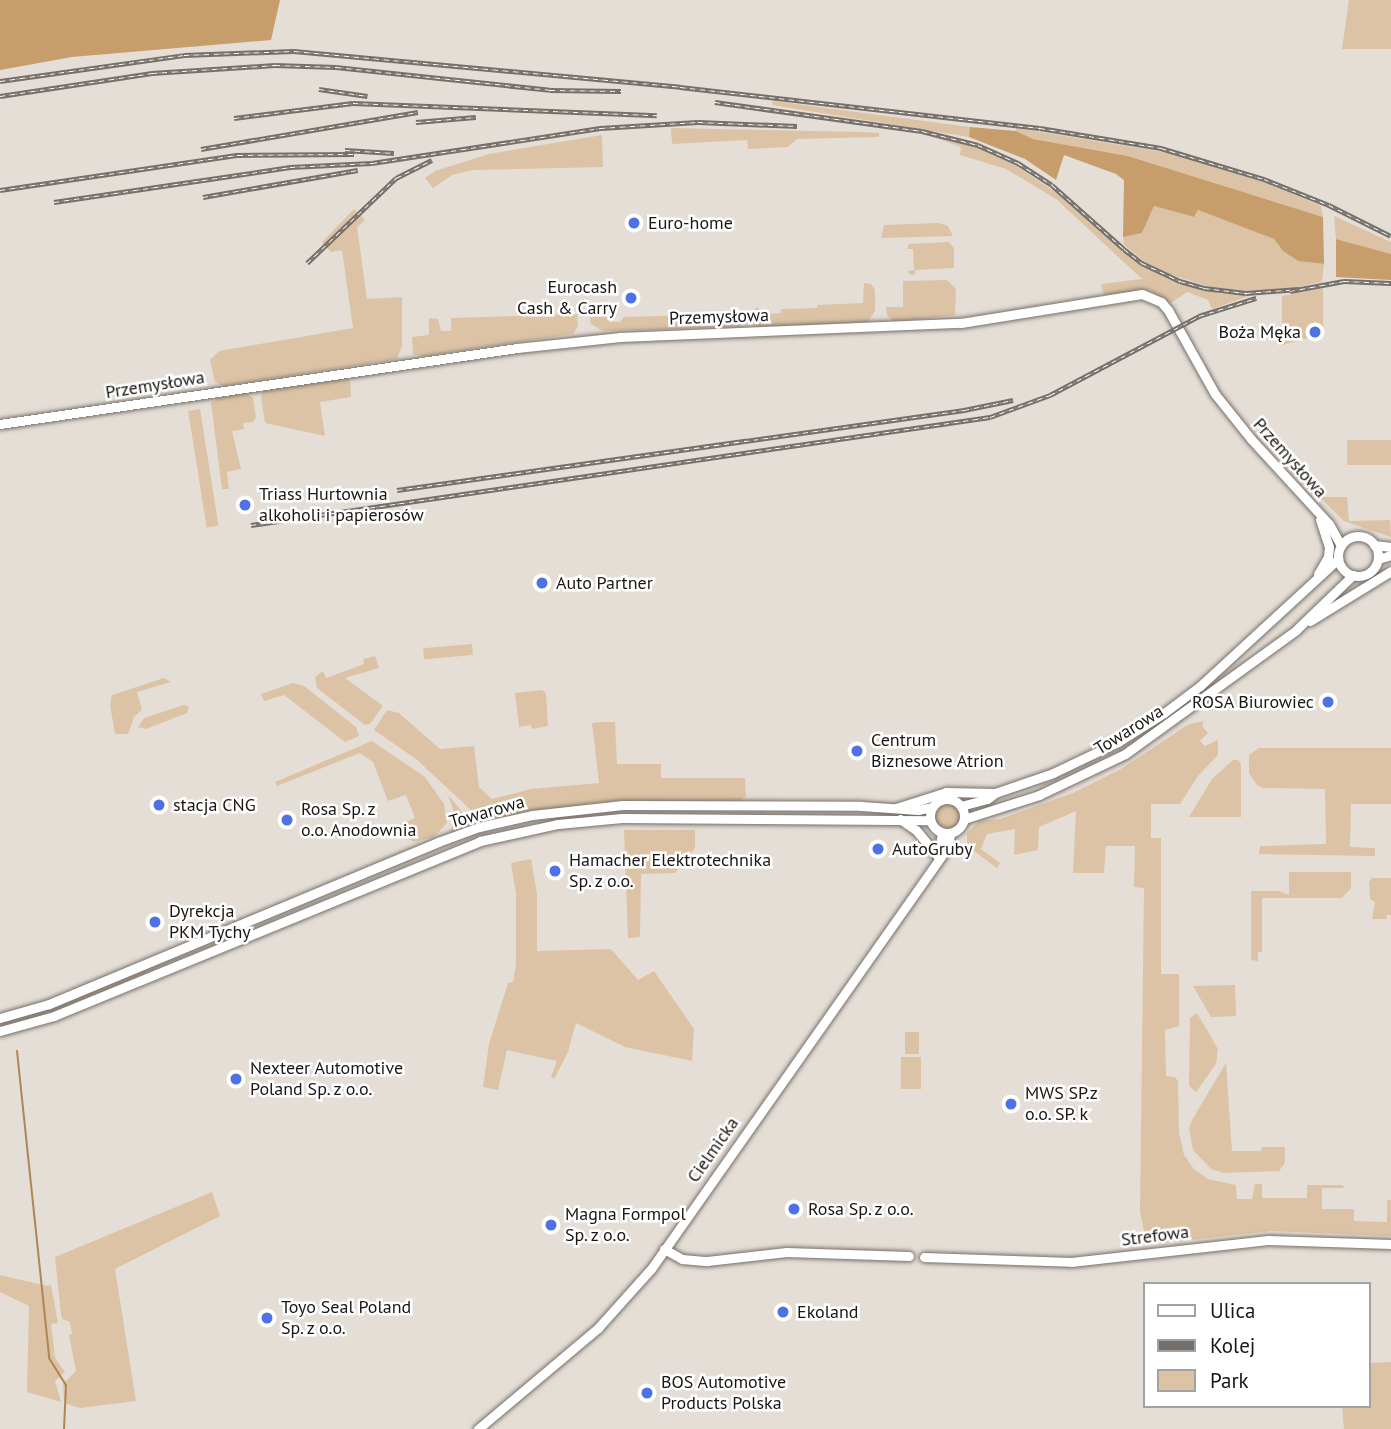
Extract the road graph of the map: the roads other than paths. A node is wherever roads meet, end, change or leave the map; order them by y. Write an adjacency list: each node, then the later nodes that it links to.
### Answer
1 (0, 424): 2 (street, Przemysłowa)
2 (1317, 512): 3 (street, Przemysłowa); 13 (street)
3 (1329, 524): 4 (street, Przemysłowa); 6 (street, Przemysłowa)
4 (1351, 537): 5 (street); 6 (street)
5 (1374, 545): 7 (street); 10 (street)
6 (1341, 546): 9 (street)
7 (1391, 547)
8 (1391, 555): 10 (street)
9 (1338, 559): 12 (street); 13 (street, Towarowa)
10 (1378, 559): 12 (street)
11 (1391, 571): 14 (street)
12 (1353, 575): 14 (street, Towarowa)
13 (1313, 581): 15 (street, Towarowa)
14 (1296, 630): 20 (street, Towarowa)
15 (995, 793): 16 (street, Towarowa); 18 (street, Towarowa)
16 (961, 806): 17 (street); 20 (street)
17 (932, 807): 18 (street, Towarowa); 21 (street)
18 (895, 808): 24 (street, Towarowa)
19 (899, 819): 21 (street, Towarowa); 23 (street); 25 (street, Towarowa)
20 (964, 819): 22 (street)
21 (930, 820): 22 (street)
22 (946, 833): 23 (street, Cielmicka)
23 (938, 856): 29 (street, Cielmicka)
24 (201, 942): 25 (street); 26 (street, Towarowa)
25 (205, 953): 27 (street, Towarowa)
26 (0, 1018)
27 (0, 1031)
28 (1391, 1244): 31 (street, Strefowa)
29 (664, 1249): 30 (street); 32 (street, Cielmicka)
30 (909, 1256)
31 (924, 1257)
32 (478, 1429)

